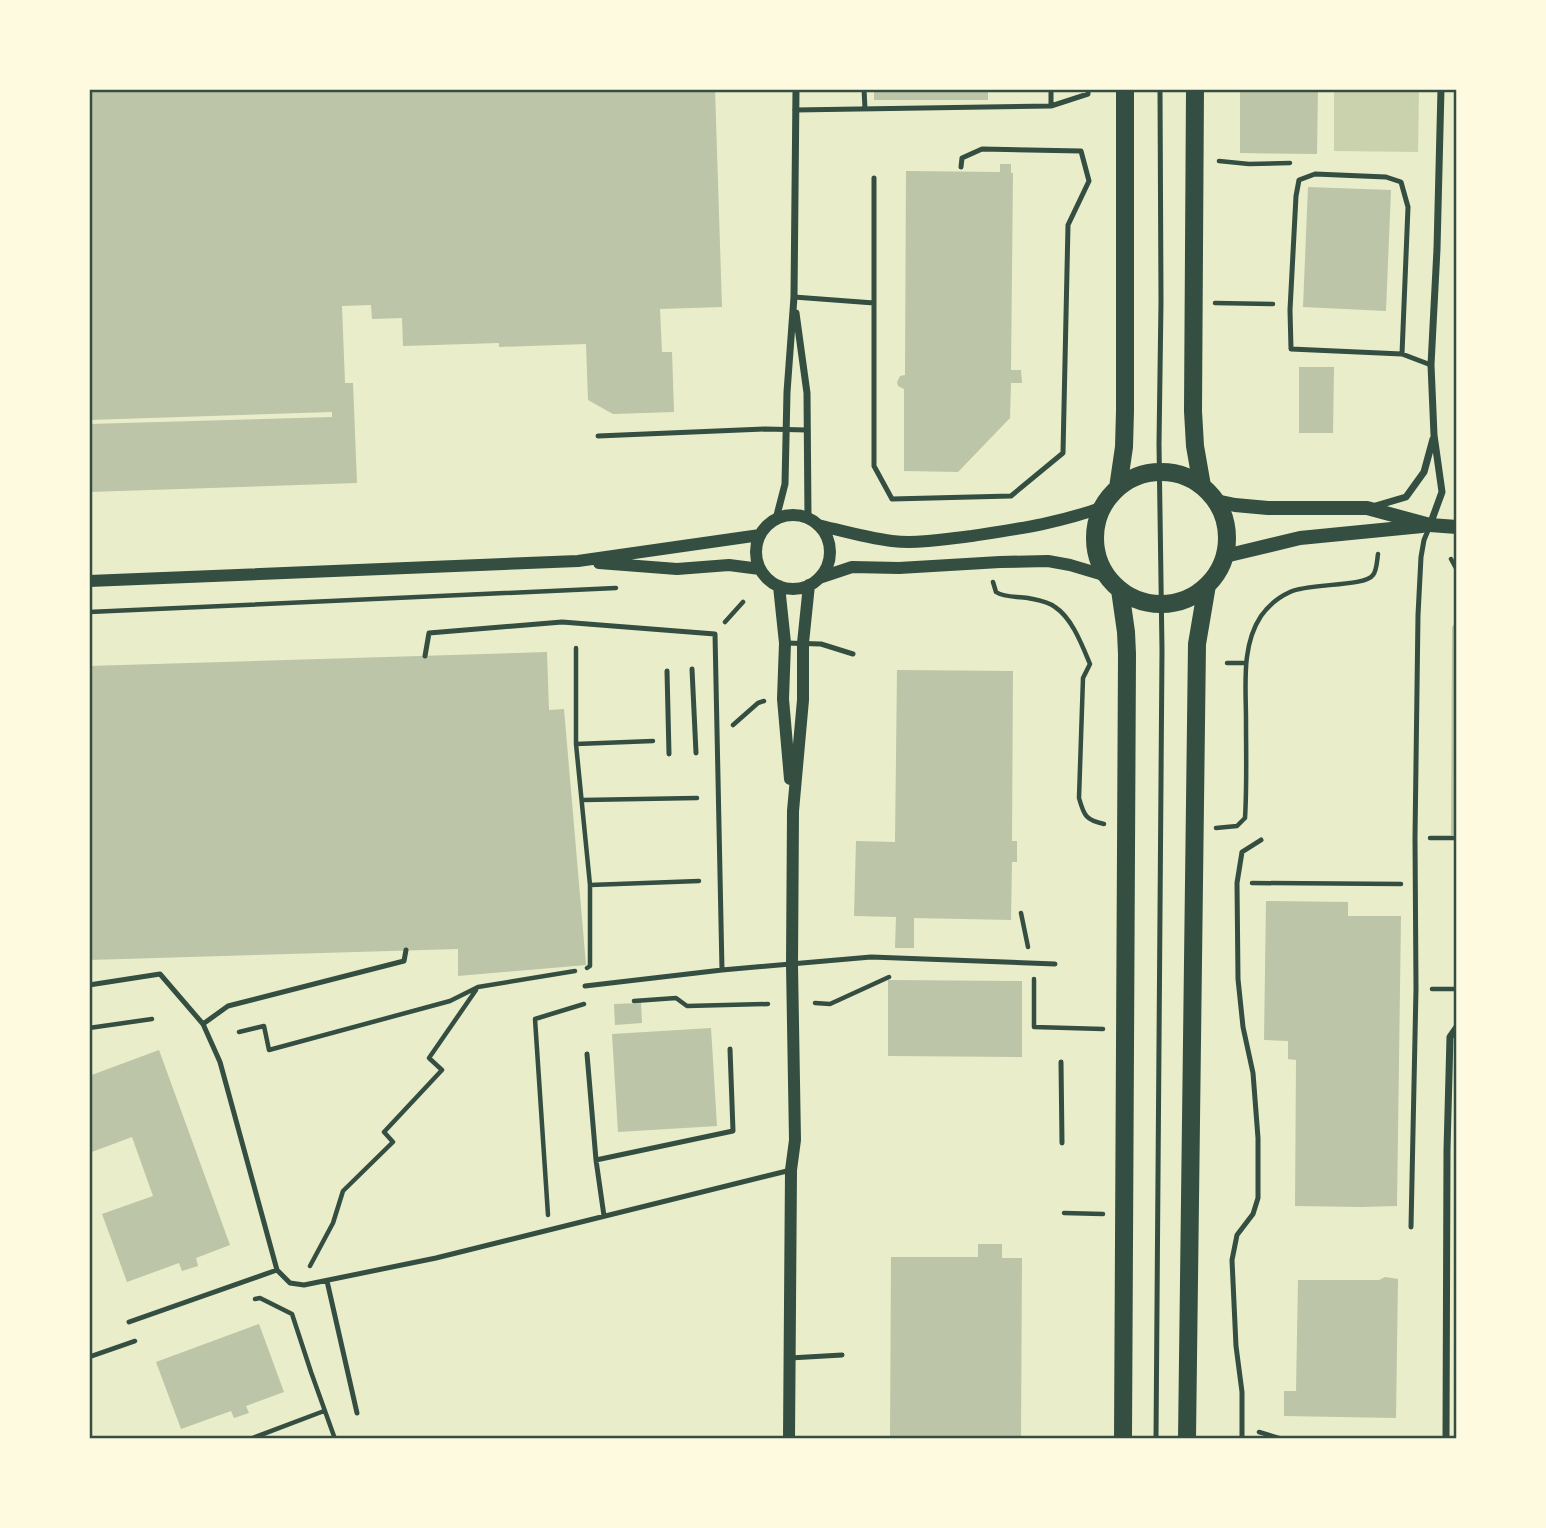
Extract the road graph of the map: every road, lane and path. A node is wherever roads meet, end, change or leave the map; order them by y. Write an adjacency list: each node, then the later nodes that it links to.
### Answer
1 (796, 89): 11 (street)
2 (864, 89): 10 (lane)
3 (1051, 89): 9 (lane)
4 (1088, 89): 9 (lane)
5 (1125, 89): 26 (main road)
6 (1160, 89): 24 (lane)
7 (1195, 89): 25 (main road)
8 (1441, 89): 19 (street)
9 (1051, 106): 10 (lane)
10 (865, 109): 11 (lane)
11 (796, 110): 14 (street)
12 (961, 167): 15 (lane)
13 (874, 178): 15 (lane)
14 (794, 297): 15 (lane); 20 (street); 21 (street)
15 (874, 303)
16 (1214, 303): 17 (path)
17 (1290, 310): 18 (lane); 18 (lane)
18 (1402, 354): 19 (lane)
19 (1432, 365): 22 (street)
20 (786, 429): 21 (lane); 23 (lane); 30 (street)
21 (807, 430): 31 (street)
22 (1434, 435): 29 (street); 32 (street)
23 (598, 436)
24 (1160, 472): 25 (main road); 26 (main road); 50 (lane)
25 (1202, 486): 27 (main road)
26 (1118, 488): 28 (main road)
27 (1216, 501): 29 (main road); 36 (main road)
28 (1103, 506): 31 (street); 41 (main road)
29 (1367, 508): 32 (main road)
30 (776, 519): 31 (street); 34 (street)
31 (813, 521): 44 (street)
32 (1430, 525): 33 (main road); 36 (main road); 69 (lane)
33 (1457, 527)
34 (760, 535): 38 (street); 39 (street)
35 (1378, 554): 59 (path)
36 (1225, 556): 45 (main road)
37 (1451, 559): 40 (path)
38 (578, 561): 39 (street); 43 (street)
39 (760, 569): 46 (street)
40 (1457, 570)
41 (1107, 576): 44 (street); 48 (main road)
42 (992, 578): 67 (path)
43 (89, 581)
44 (814, 581): 46 (street); 54 (street)
45 (1207, 585): 50 (main road); 125 (main road)
46 (779, 586): 53 (street)
47 (626, 588): 51 (path)
48 (1120, 590): 50 (main road); 123 (main road)
49 (743, 602): 52 (path)
50 (1162, 604): 124 (lane)
51 (89, 612)
52 (715, 634): 57 (lane); 82 (lane)
53 (785, 643): 54 (lane); 66 (street)
54 (803, 643): 56 (lane); 66 (street)
55 (576, 648): 65 (path)
56 (853, 654)
57 (425, 656)
58 (1227, 663): 59 (path)
59 (1246, 663): 68 (path)
60 (692, 669): 62 (lane)
61 (667, 671): 63 (lane)
62 (696, 753)
63 (669, 754)
64 (697, 798): 65 (path)
65 (583, 800): 75 (path)
66 (793, 811): 81 (street)
67 (1109, 825)
68 (1213, 828)
69 (1415, 838): 70 (path); 74 (lane)
70 (1457, 838)
71 (1261, 839): 73 (lane)
72 (699, 881): 75 (path)
73 (1237, 883): 74 (path); 126 (lane)
74 (1415, 884): 107 (lane)
75 (590, 885): 86 (path)
76 (1021, 913): 79 (path)
77 (1457, 932): 87 (path)
78 (406, 950): 93 (lane)
79 (1031, 963): 80 (lane); 81 (lane); 96 (path)
80 (1055, 964)
81 (792, 965): 82 (lane); 103 (street)
82 (722, 970): 85 (lane)
83 (889, 977): 89 (path)
84 (89, 985): 93 (lane)
85 (585, 986)
86 (478, 987): 97 (path); 109 (path)
87 (1457, 992)
88 (624, 1002): 91 (path)
89 (815, 1003)
90 (586, 1004): 108 (path)
91 (768, 1004)
92 (152, 1019): 95 (path)
93 (203, 1024): 110 (lane)
94 (1457, 1027): 127 (street)
95 (89, 1028)
96 (1107, 1028)
97 (239, 1032)
98 (730, 1049): 102 (lane)
99 (587, 1054): 102 (lane)
100 (1061, 1062): 101 (lane)
101 (1062, 1143)
102 (596, 1160): 106 (lane)
103 (791, 1170): 106 (lane); 117 (street)
104 (1064, 1213): 105 (path)
105 (1107, 1215)
106 (604, 1216): 108 (lane)
107 (1410, 1227)
108 (550, 1230): 111 (lane)
109 (312, 1260)
110 (277, 1270): 111 (lane); 113 (lane)
111 (327, 1281): 119 (lane)
112 (248, 1301): 118 (path)
113 (129, 1322)
114 (138, 1340): 116 (path)
115 (842, 1355): 117 (lane)
116 (89, 1357)
117 (790, 1358): 122 (street)
118 (324, 1411): 120 (path); 121 (path)
119 (358, 1413)
120 (250, 1439)
121 (335, 1439)
122 (789, 1439)
123 (1123, 1439)
124 (1156, 1439)
125 (1187, 1439)
126 (1242, 1439)
127 (1446, 1439)

